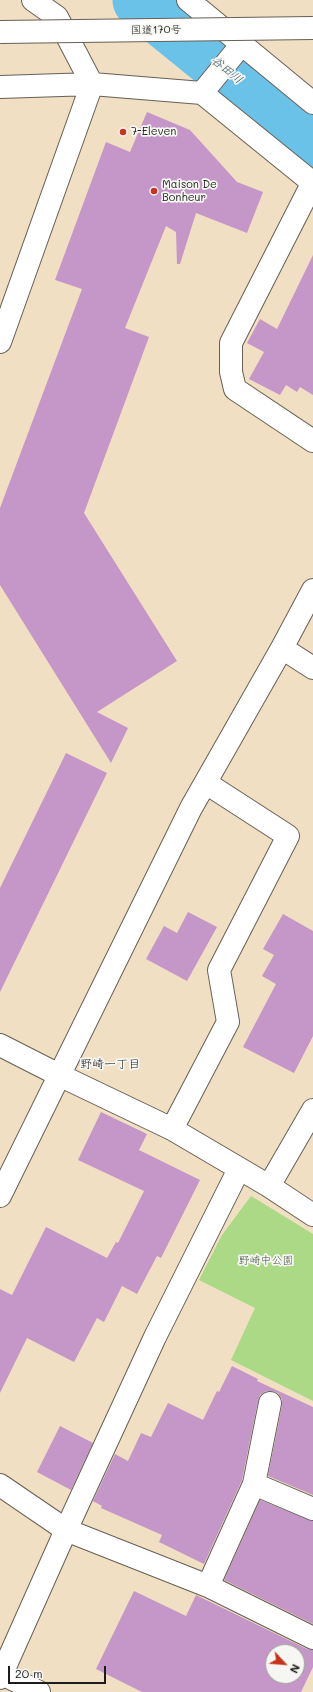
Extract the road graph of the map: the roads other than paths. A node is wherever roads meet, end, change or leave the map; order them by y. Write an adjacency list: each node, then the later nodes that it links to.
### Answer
1 (33, 0): 6 (main road)
2 (188, 0): 5 (main road)
3 (313, 28): 4 (main road, 国道170号, bridge)
4 (0, 32)
5 (242, 44): 8 (main road); 9 (main road)
6 (92, 84): 7 (main road); 8 (main road); 11 (main road)
7 (0, 87)
8 (202, 93): 10 (main road)
9 (313, 103)
10 (313, 182): 12 (main road)
11 (0, 342)
12 (313, 441)
13 (313, 590): 14 (main road)
14 (282, 648): 15 (main road); 16 (main road)
15 (313, 668)
16 (206, 783): 18 (main road); 20 (main road)
17 (0, 1045): 18 (main road)
18 (59, 1075): 20 (main road); 23 (main road)
19 (313, 1110): 22 (main road)
20 (172, 1129): 21 (main road)
21 (239, 1169): 22 (main road); 29 (main road)
22 (269, 1186): 24 (main road)
23 (0, 1196)
24 (313, 1215)
25 (270, 1403): 26 (main road)
26 (254, 1484): 28 (main road); 30 (main road)
27 (0, 1486): 29 (main road)
28 (313, 1510)
29 (66, 1530): 30 (main road); 32 (main road)
30 (208, 1586): 31 (main road)
31 (313, 1638)
32 (1, 1676): 33 (main road)
33 (38, 1692)

